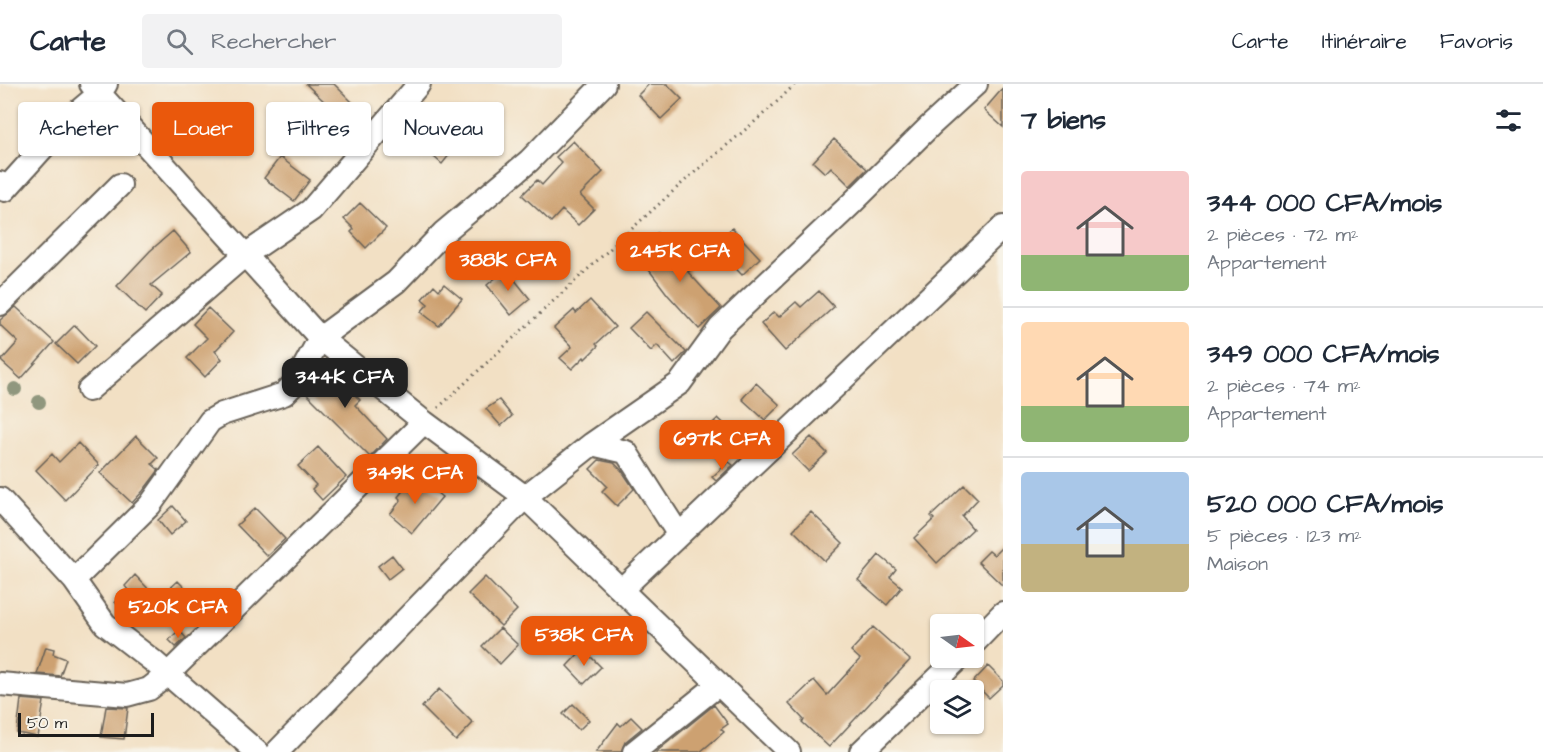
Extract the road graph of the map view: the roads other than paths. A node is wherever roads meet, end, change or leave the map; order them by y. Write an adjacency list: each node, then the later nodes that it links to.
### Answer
1 (419, 84): 8 (street)
2 (604, 84): 10 (street)
3 (976, 84): 13 (street)
4 (99, 87): 5 (street); 8 (street)
5 (0, 183)
6 (120, 185): 9 (street)
7 (1003, 228): 16 (street)
8 (245, 255): 10 (street); 11 (street)
9 (0, 304)
10 (321, 338): 12 (street); 17 (street)
11 (89, 390)
12 (424, 422): 14 (street); 22 (street)
13 (592, 444): 14 (street); 16 (street)
14 (525, 497): 18 (street); 26 (street)
15 (0, 499): 17 (street)
16 (679, 535): 18 (street)
17 (74, 580): 22 (street)
18 (622, 589): 24 (street)
19 (1003, 613): 20 (street)
20 (984, 633)
21 (949, 668): 29 (street)
22 (167, 675): 23 (street); 25 (street)
23 (0, 684)
24 (719, 684): 27 (street); 28 (street)
25 (257, 752)
26 (277, 752)
27 (634, 752)
28 (789, 752)
29 (861, 752)

